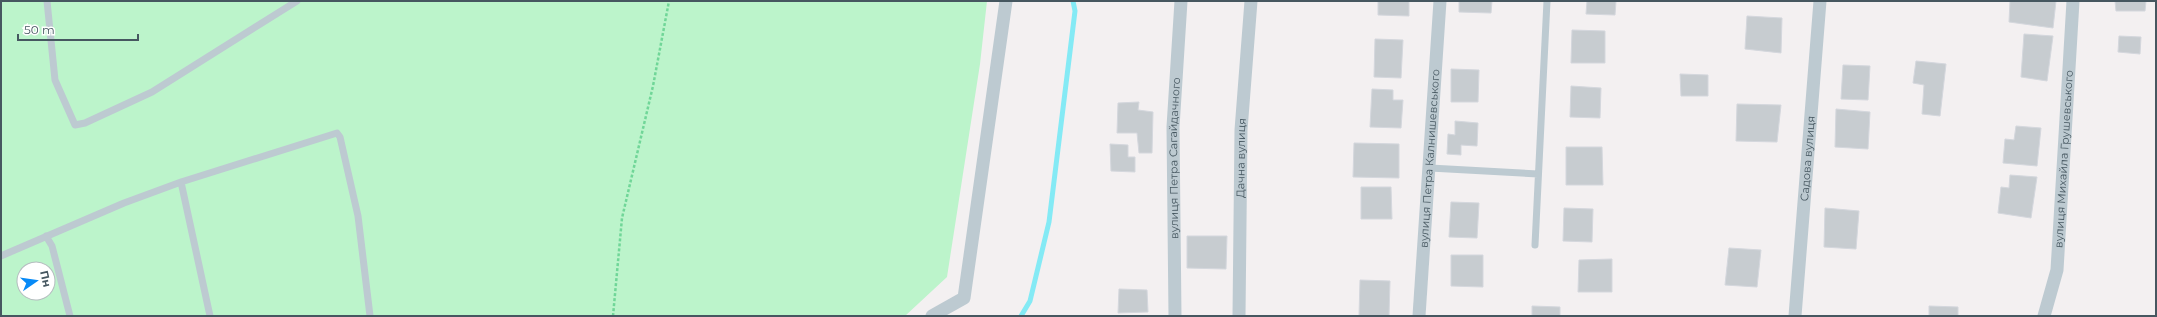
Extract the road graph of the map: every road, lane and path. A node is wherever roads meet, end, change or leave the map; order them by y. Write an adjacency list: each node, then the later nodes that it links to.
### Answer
1 (47, 1): 2 (lane)
2 (297, 1)
3 (669, 1): 20 (path)
4 (1006, 1): 21 (street)
5 (1181, 1): 22 (street, вулиця Петра Сагайдачного)
6 (1251, 1): 23 (street, Дачна вулиця)
7 (1440, 1): 11 (street, вулиця Петра Калнишевського)
8 (1547, 1): 12 (lane)
9 (1820, 1): 25 (street, Садова вулиця)
10 (2073, 1): 26 (street, вулиця Михайла Грушевського)
11 (1430, 168): 12 (lane); 24 (street, вулиця Петра Калнишевського)
12 (1538, 174): 15 (lane)
13 (181, 182): 14 (lane); 18 (lane); 19 (lane)
14 (46, 236): 16 (lane); 17 (lane)
15 (1535, 245)
16 (1, 256)
17 (70, 316)
18 (210, 316)
19 (370, 316)
20 (613, 316)
21 (932, 316)
22 (1175, 316)
23 (1239, 316)
24 (1419, 316)
25 (1795, 316)
26 (2044, 316)

